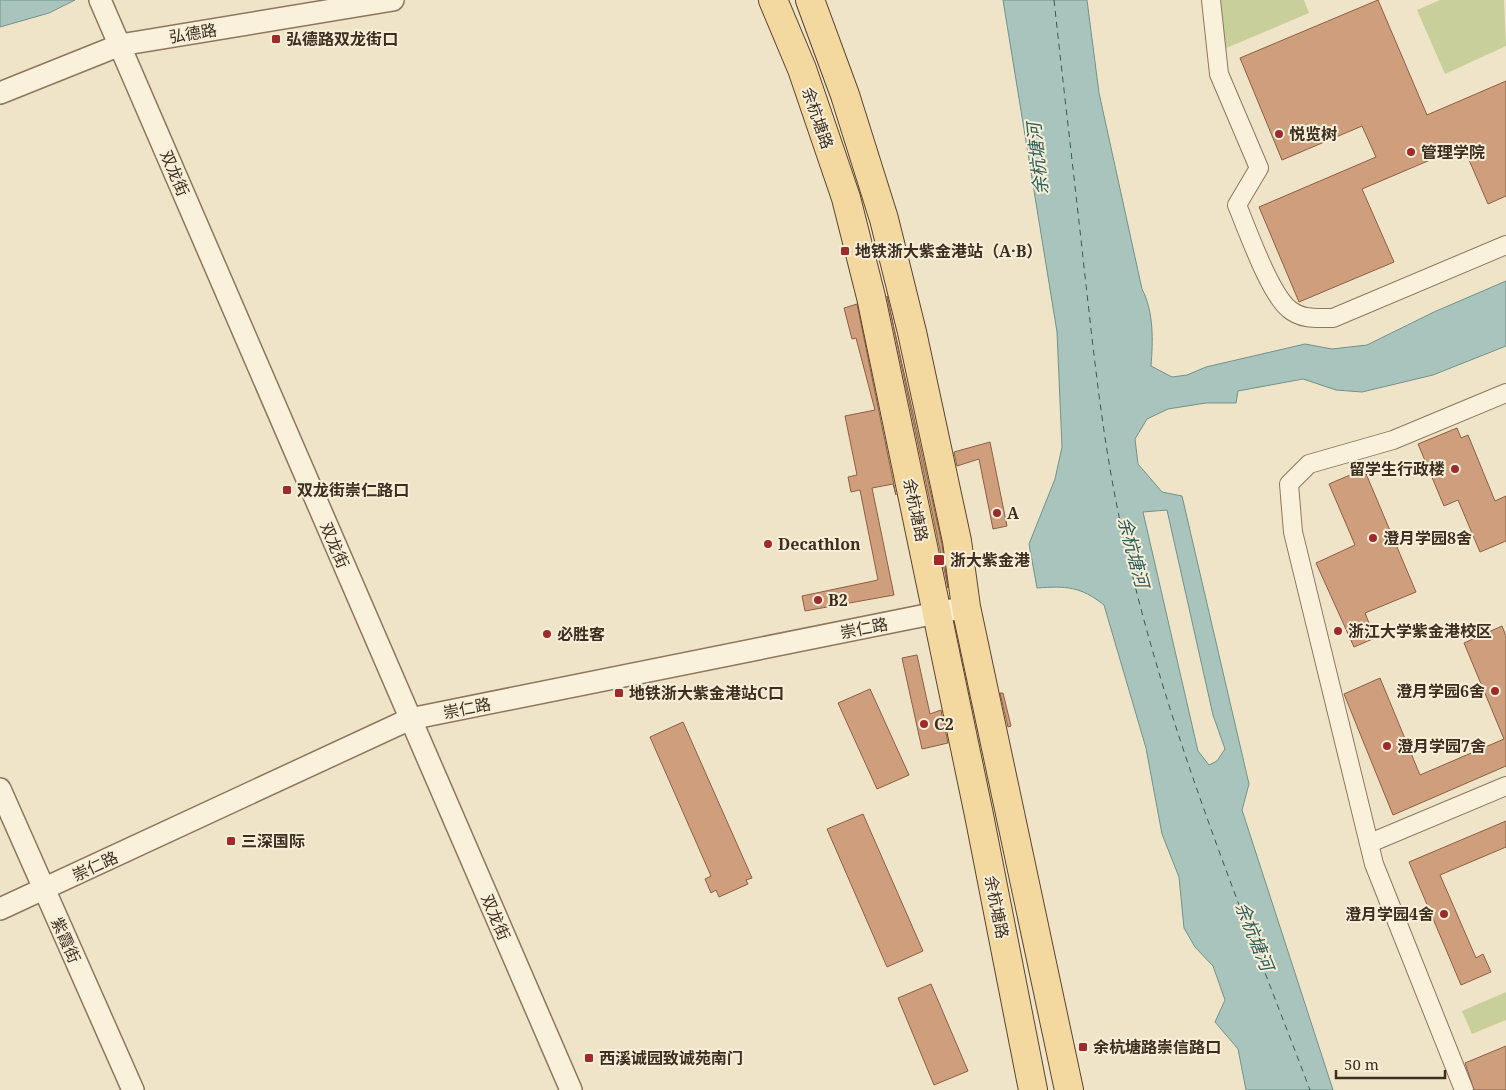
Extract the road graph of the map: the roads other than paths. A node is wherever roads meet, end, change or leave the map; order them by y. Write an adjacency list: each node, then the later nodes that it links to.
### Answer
1 (100, 0): 6 (street, 双龙街)
2 (393, 0): 6 (street, 弘德路)
3 (773, 0): 11 (main road, 余杭塘路)
4 (810, 0): 10 (main road, 余杭塘路)
5 (1211, 0): 8 (street)
6 (120, 45): 7 (street, 弘德路); 12 (street, 双龙街)
7 (0, 93)
8 (1506, 245)
9 (1506, 393): 15 (street)
10 (966, 607): 11 (street, 崇仁路); 21 (main road, 余杭塘路)
11 (936, 614): 12 (street, 崇仁路); 20 (main road, 余杭塘路)
12 (410, 719): 16 (street, 崇仁路); 19 (street, 双龙街)
13 (1506, 786): 15 (street)
14 (0, 789): 16 (street, 紫霞街)
15 (1370, 843): 22 (street)
16 (44, 890): 17 (street, 崇仁路); 18 (street, 紫霞街)
17 (0, 909)
18 (133, 1090)
19 (571, 1090)
20 (1033, 1090)
21 (1069, 1090)
22 (1464, 1090)

